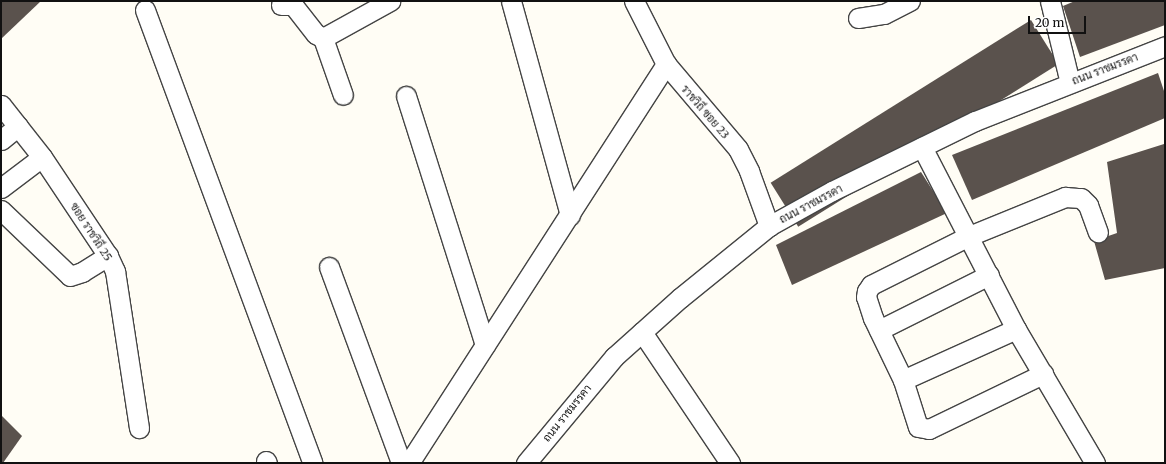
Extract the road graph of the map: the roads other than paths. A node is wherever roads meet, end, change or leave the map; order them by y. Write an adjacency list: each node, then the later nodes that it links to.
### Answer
1 (390, 1): 9 (street)
2 (511, 1): 22 (street)
3 (634, 1): 11 (street, ราชวิถี ซอย 23)
4 (910, 1): 8 (street)
5 (1052, 2): 12 (street)
6 (281, 5): 9 (street)
7 (145, 10): 36 (street)
8 (858, 18)
9 (322, 38): 13 (street)
10 (1165, 46): 12 (street, ถนน ราชมรรคา)
11 (666, 64): 22 (street); 23 (street, ราชวิถี ซอย 23)
12 (1070, 83): 18 (street, ถนน ราชมรรคา)
13 (343, 95)
14 (406, 96): 32 (street)
15 (1, 105): 16 (street, ซอย ราชวิถี 25)
16 (18, 126): 17 (street); 19 (street, ซอย ราชวิถี 25)
17 (1, 140)
18 (922, 147): 23 (street, ถนน ราชมรรคา); 25 (street)
19 (42, 157): 20 (street); 26 (street, ซอย ราชวิถี 25)
20 (1, 188)
21 (1, 210): 26 (street)
22 (570, 215): 32 (street)
23 (769, 226): 31 (street, ถนน ราชมรรคา)
24 (1098, 232): 25 (street)
25 (969, 236): 28 (street); 30 (street)
26 (108, 256): 35 (street, ซอย ราชวิถี 25)
27 (329, 267): 37 (street)
28 (989, 275): 29 (street); 30 (street)
29 (1016, 329): 33 (street); 34 (street)
30 (879, 330): 34 (street)
31 (642, 332): 39 (street, ถนน ราชมรรคา); 40 (street)
32 (485, 345): 38 (street)
33 (1043, 374): 34 (street); 41 (street)
34 (903, 380)
35 (139, 428)
36 (314, 463)
37 (400, 463)
38 (408, 463)
39 (526, 463)
40 (730, 463)
41 (1095, 463)

